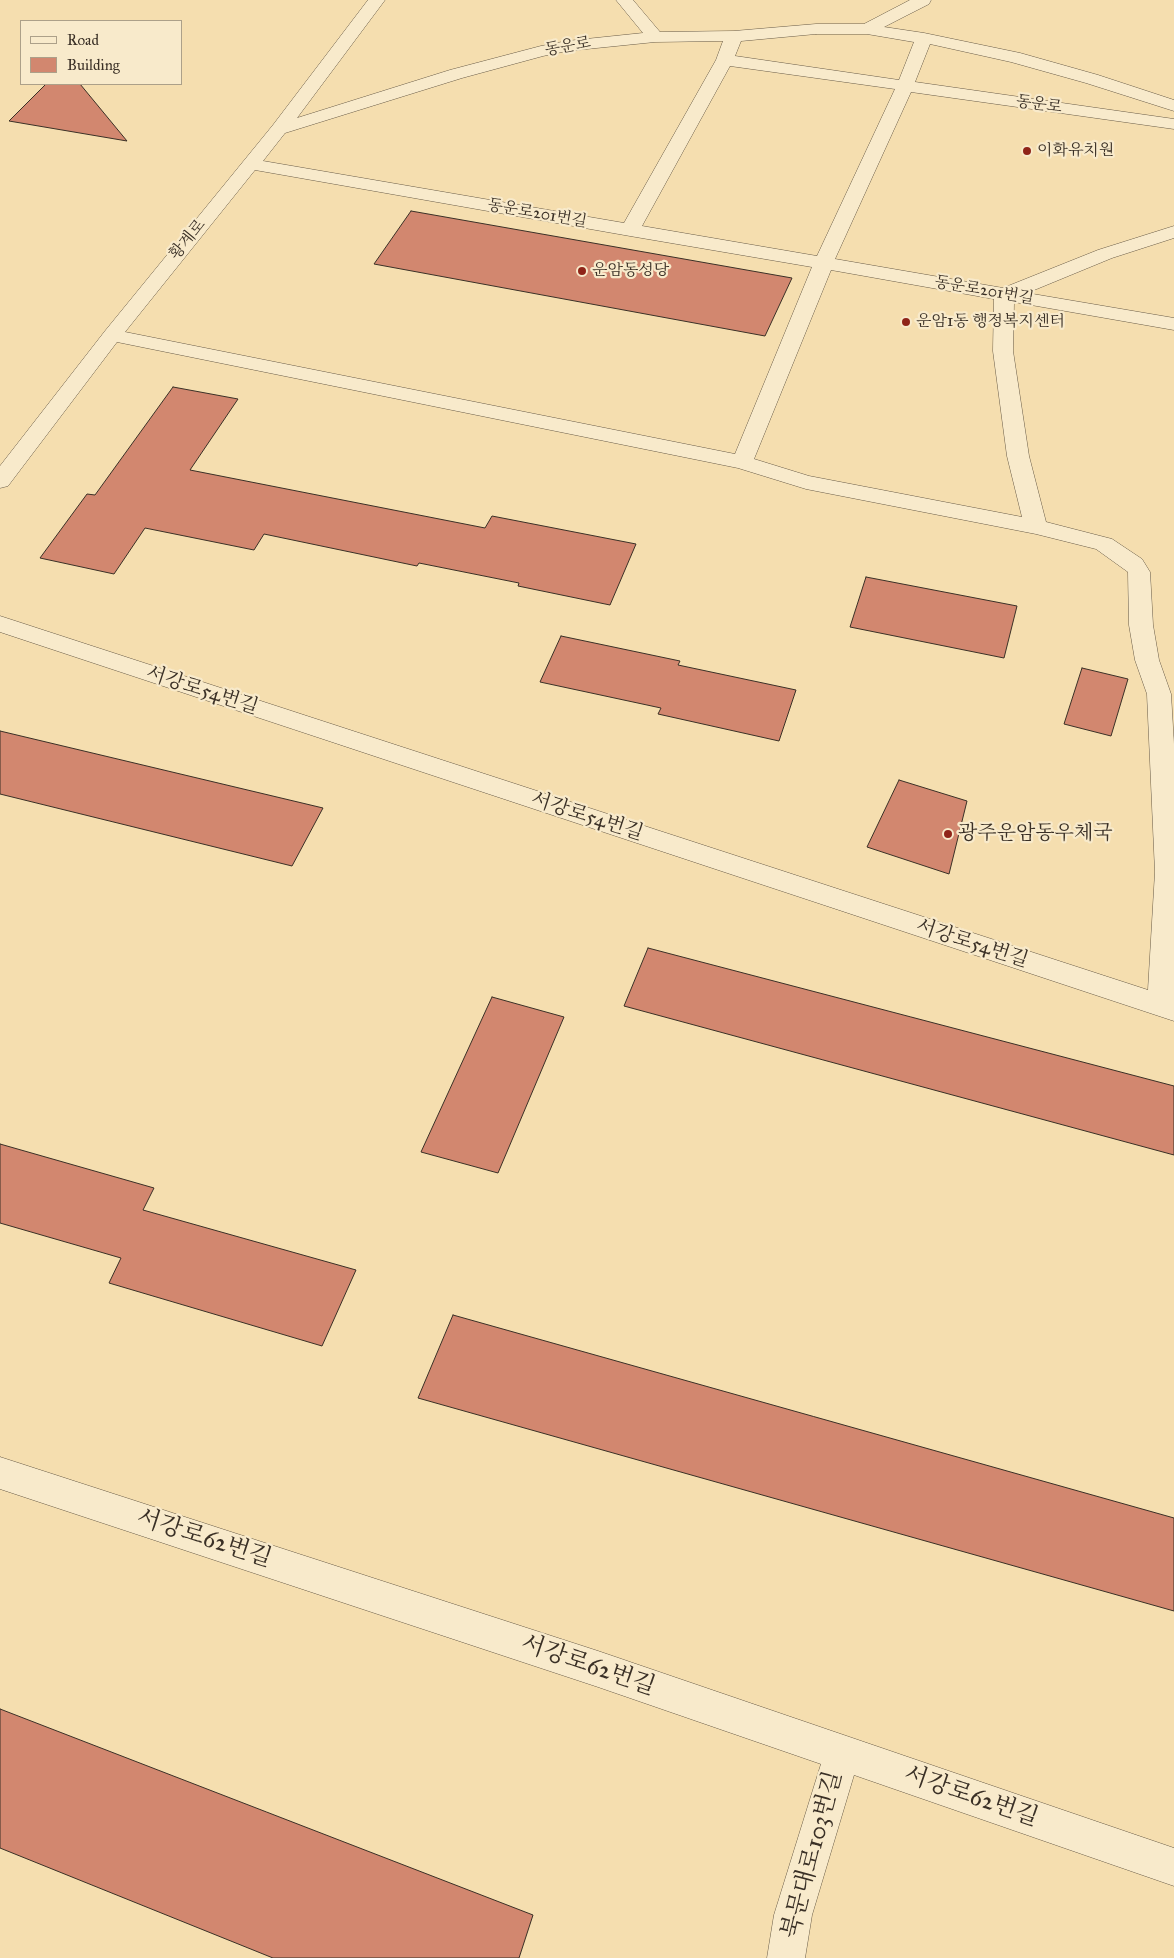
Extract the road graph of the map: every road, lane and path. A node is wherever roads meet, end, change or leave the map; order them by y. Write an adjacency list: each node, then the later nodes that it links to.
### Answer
1 (377, 0): 12 (street, 황계로)
2 (624, 0): 6 (street)
3 (923, 0): 4 (street, 동운로)
4 (868, 29): 5 (street, 동운로); 7 (street, 동운로)
5 (734, 36): 6 (street, 동운로); 8 (street)
6 (655, 37): 12 (street, 동운로)
7 (924, 38): 9 (street); 10 (street, 동운로)
8 (725, 60): 9 (street, 동운로); 14 (street)
9 (905, 86): 11 (street, 동운로); 16 (street)
10 (1174, 106)
11 (1174, 124)
12 (279, 129): 13 (street, 황계로)
13 (250, 164): 14 (street, 동운로201번길); 19 (street, 황계로)
14 (630, 230): 16 (street, 동운로201번길)
15 (1174, 232): 17 (street)
16 (824, 263): 17 (street, 동운로201번길); 20 (street)
17 (1004, 295): 18 (street, 동운로201번길); 22 (street)
18 (1174, 324)
19 (112, 335): 20 (street); 21 (street, 황계로)
20 (742, 462): 22 (street)
21 (0, 481)
22 (1036, 527): 24 (street)
23 (0, 624): 25 (street, 서강로54번길)
24 (1163, 673): 25 (street)
25 (1167, 1008)
26 (0, 1473): 27 (street, 서강로62번길)
27 (842, 1753): 28 (street, 서강로62번길); 29 (street, 북문대로103번길)
28 (1174, 1866)
29 (786, 1958)

